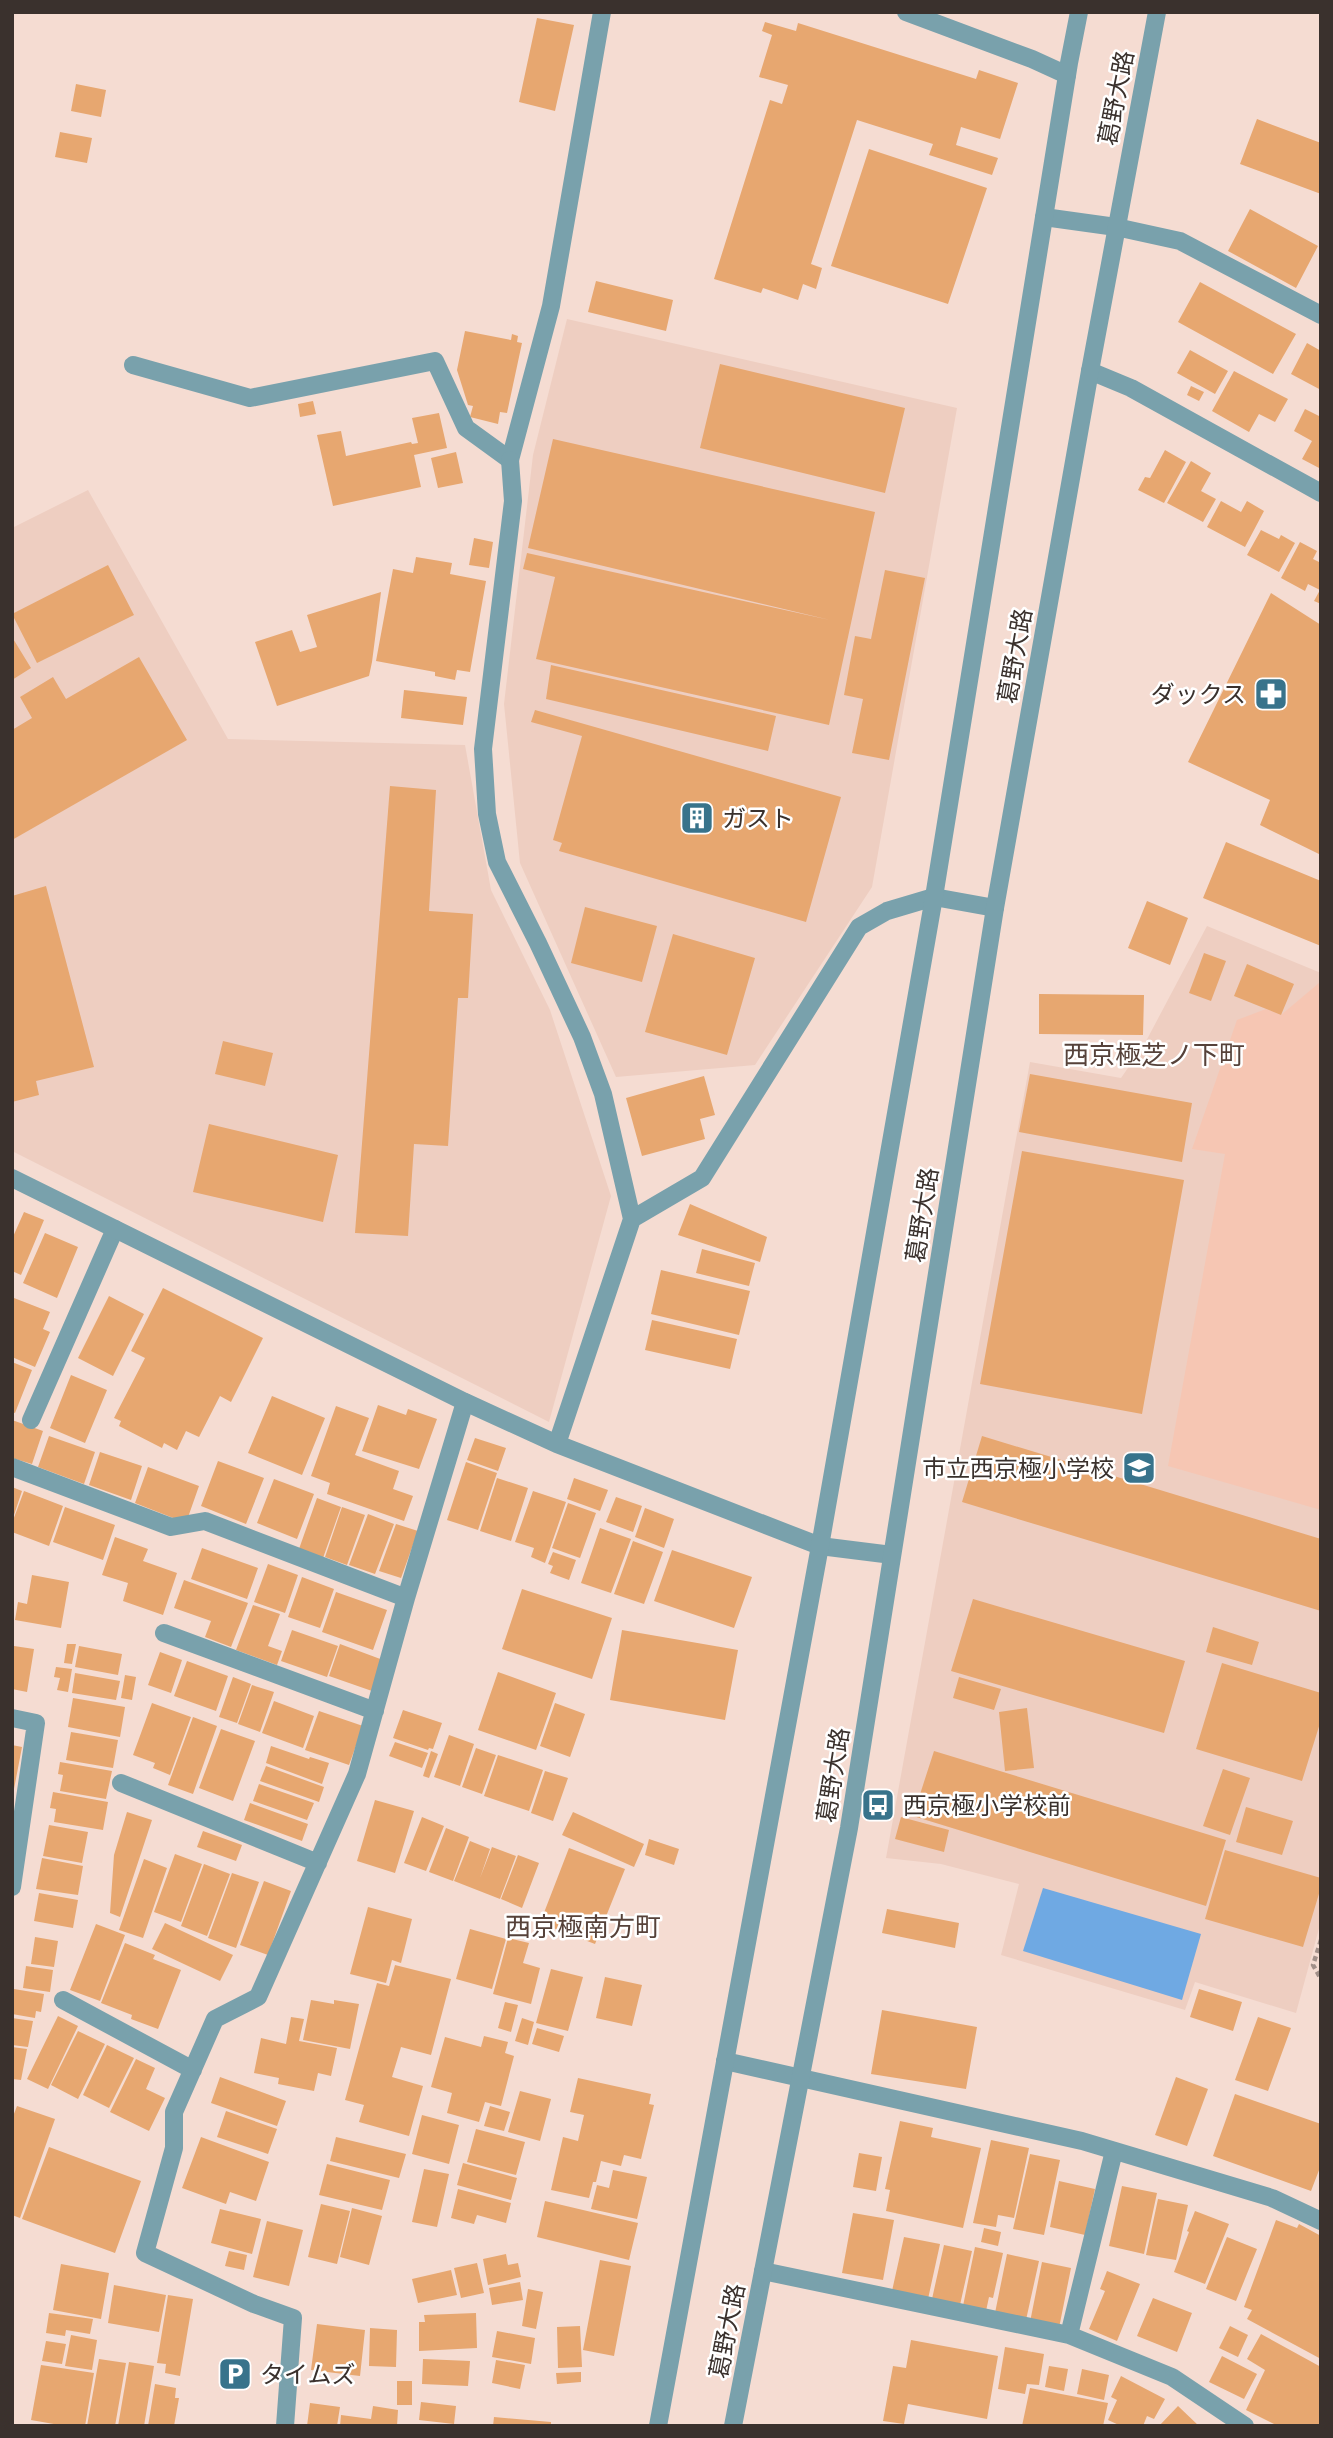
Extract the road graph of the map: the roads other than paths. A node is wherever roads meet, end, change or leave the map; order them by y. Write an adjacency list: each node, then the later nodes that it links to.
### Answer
1 (602, 12): 11 (street)
2 (906, 12): 5 (street)
3 (1079, 12): 5 (street, 葛野大路)
4 (1157, 12): 7 (street, 葛野大路)
5 (1067, 75): 6 (street, 葛野大路)
6 (1044, 217): 7 (street); 13 (street, 葛野大路)
7 (1116, 228): 8 (street); 10 (street, 葛野大路)
8 (1321, 315)
9 (133, 365): 11 (street)
10 (1090, 371): 12 (street); 14 (street, 葛野大路)
11 (510, 460): 16 (street)
12 (1321, 493)
13 (934, 897): 14 (street); 16 (street); 22 (street, 葛野大路)
14 (995, 908): 23 (street, 葛野大路)
15 (12, 1178): 17 (street)
16 (632, 1219): 20 (street)
17 (115, 1229): 18 (street); 19 (street)
18 (465, 1402): 20 (street); 24 (street)
19 (31, 1420)
20 (557, 1444): 22 (street)
21 (12, 1467): 24 (street)
22 (820, 1546): 23 (street); 32 (street, 葛野大路)
23 (892, 1555): 34 (street, 葛野大路)
24 (406, 1598): 26 (street)
25 (163, 1633): 26 (street)
26 (375, 1711): 29 (street)
27 (12, 1718): 30 (street)
28 (121, 1783): 29 (street)
29 (318, 1863): 33 (street)
30 (12, 1886)
31 (62, 2000): 33 (street)
32 (725, 2061): 34 (street); 40 (street, 葛野大路)
33 (193, 2070): 39 (street)
34 (801, 2077): 35 (street); 37 (street, 葛野大路)
35 (1114, 2151): 36 (street); 38 (street)
36 (1321, 2221)
37 (763, 2271): 38 (street); 41 (street, 葛野大路)
38 (1069, 2335): 42 (street)
39 (285, 2426)
40 (658, 2426)
41 (733, 2426)
42 (1245, 2426)

